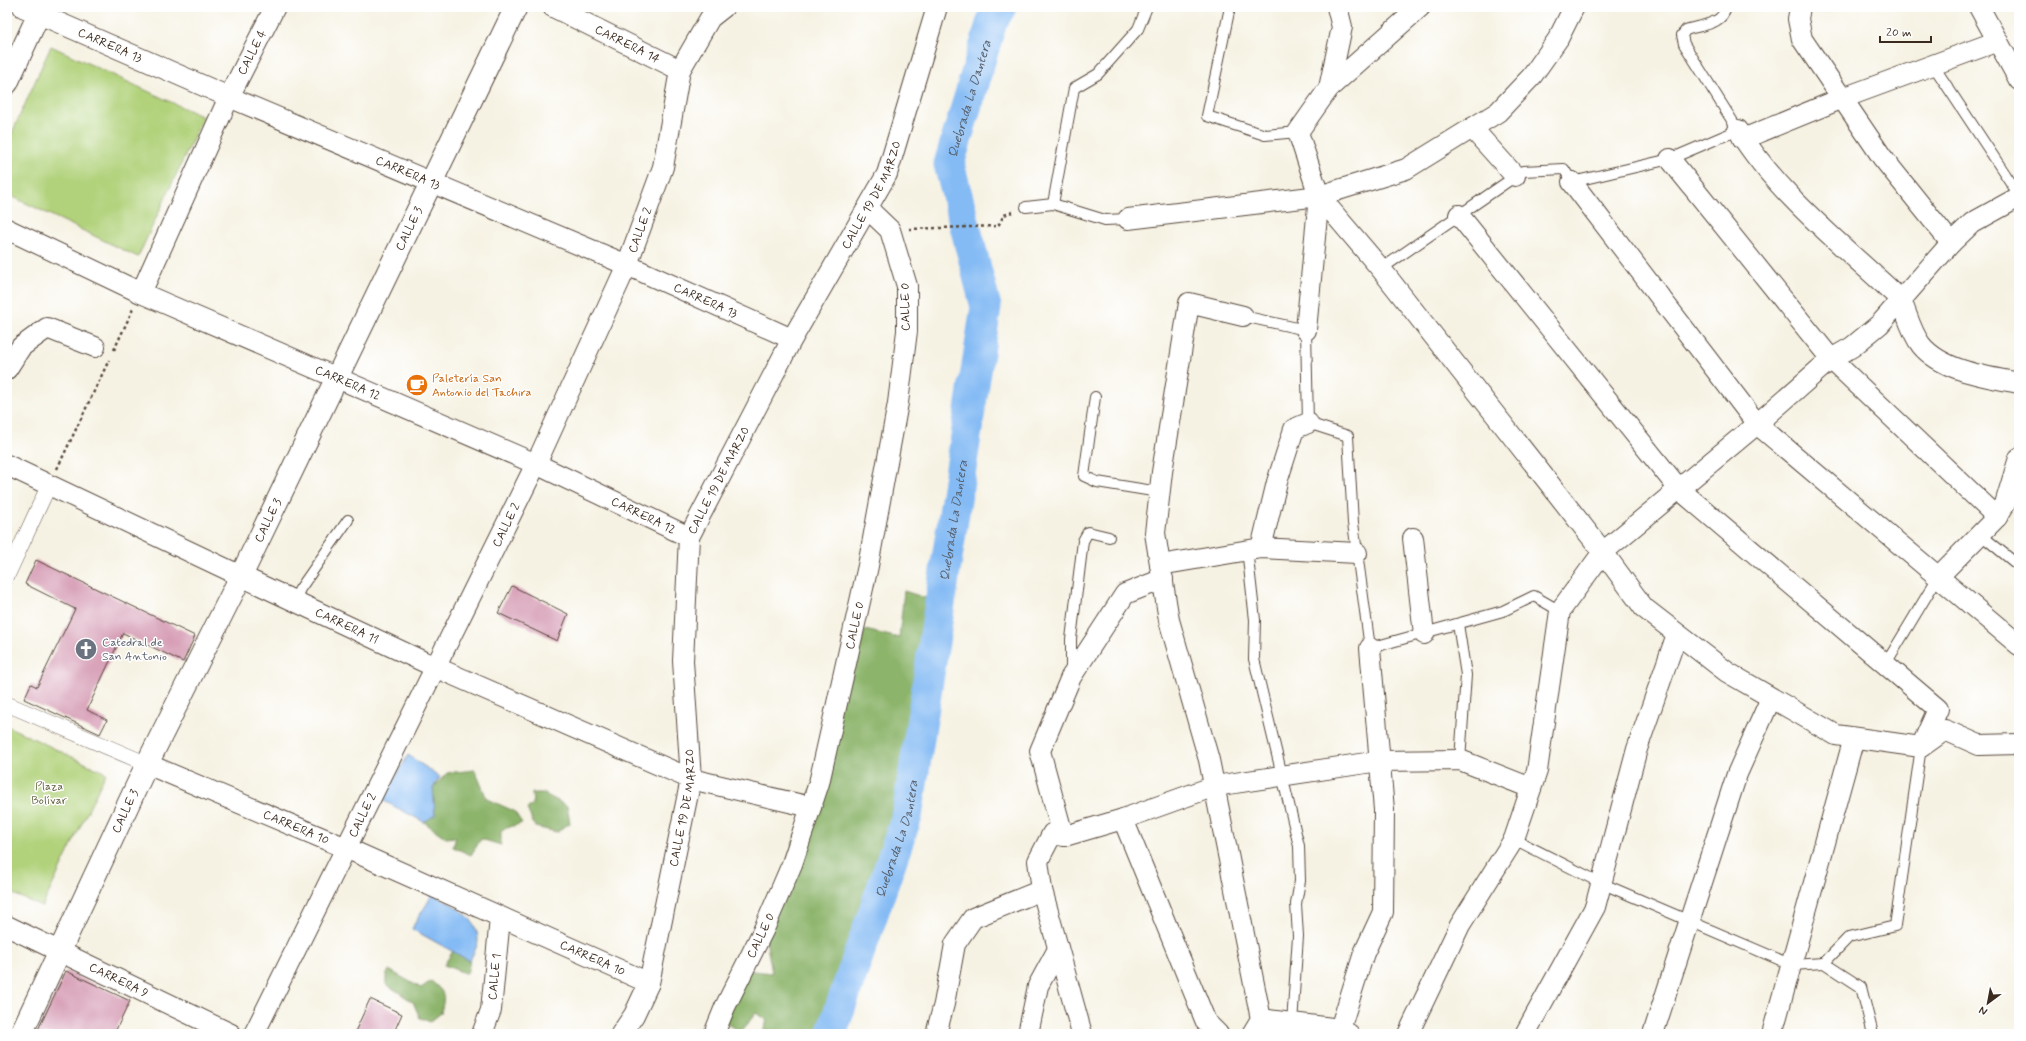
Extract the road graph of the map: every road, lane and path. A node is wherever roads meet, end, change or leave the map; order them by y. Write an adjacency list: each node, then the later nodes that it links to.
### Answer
1 (275, 7): 21 (street, CALLE 4)
2 (516, 7): 29 (street, CALLE 3)
3 (553, 7): 17 (street, CARRERA 14)
4 (724, 7): 17 (street, CALLE 2)
5 (937, 7): 34 (street, CALLE 19 DE MARZO)
6 (1147, 7): 32 (lane)
7 (1230, 7): 24 (lane)
8 (1337, 7): 20 (street)
9 (1420, 7): 20 (street)
10 (1574, 7): 23 (street)
11 (1726, 7): 25 (lane)
12 (1800, 7): 22 (street)
13 (1979, 7): 15 (street)
14 (35, 9): 19 (street); 21 (street, CARRERA 13)
15 (1998, 41): 16 (street); 18 (street)
16 (1933, 65): 22 (street); 31 (lane)
17 (680, 70): 40 (street, CALLE 2)
18 (2019, 80)
19 (7, 83)
20 (1329, 88): 24 (street)
21 (229, 97): 29 (street, CARRERA 13); 42 (street, CALLE 4)
22 (1843, 98): 25 (street); 39 (street)
23 (1472, 128): 27 (street); 30 (street)
24 (1298, 132): 30 (street)
25 (1740, 134): 26 (lane); 43 (street)
26 (1670, 159): 28 (lane); 48 (street)
27 (1515, 176): 28 (lane); 35 (lane)
28 (1572, 182): 54 (street)
29 (430, 183): 40 (street, CARRERA 13); 50 (street, CALLE 3)
30 (1319, 196): 36 (street); 41 (street); 45 (street)
31 (2019, 196): 39 (street)
32 (1053, 204): 33 (lane); 36 (lane)
33 (1026, 207): 38 (path)
34 (868, 209): 38 (street, CALLE 0); 46 (street, CALLE 19 DE MARZO)
35 (1459, 215): 41 (lane); 59 (street)
36 (1128, 219)
37 (7, 228): 42 (street, CARRERA 12)
38 (890, 230): 97 (street, CALLE 0)
39 (1951, 243): 43 (street)
40 (627, 265): 46 (street, CARRERA 13); 56 (street, CALLE 2)
41 (1382, 269): 68 (street)
42 (141, 293): 50 (street, CARRERA 12); 58 (path)
43 (1901, 300): 48 (street); 51 (street)
44 (1243, 316): 45 (lane); 60 (street)
45 (1306, 330): 53 (lane)
46 (792, 339): 64 (street, CALLE 19 DE MARZO)
47 (95, 347): 49 (street)
48 (1831, 359): 54 (street); 61 (street)
49 (7, 369)
50 (336, 378): 56 (street, CARRERA 12); 73 (street, CALLE 3)
51 (2019, 383)
52 (1095, 397): 60 (lane)
53 (1308, 423): 67 (street); 69 (lane)
54 (1757, 424): 59 (street); 74 (street)
55 (2019, 458): 61 (street)
56 (536, 464): 64 (street, CARRERA 12); 83 (street, CALLE 2)
57 (7, 465): 58 (street, CARRERA 11)
58 (49, 485): 72 (street); 73 (street, CARRERA 11)
59 (1679, 489): 68 (street); 82 (street)
60 (1160, 492): 71 (street)
61 (1997, 517): 63 (street)
62 (348, 520): 75 (lane)
63 (1980, 534): 70 (lane); 74 (street)
64 (689, 537): 94 (street, CALLE 19 DE MARZO)
65 (1108, 537): 84 (lane)
66 (1413, 538): 78 (street)
67 (1254, 549): 69 (street); 71 (street); 93 (lane)
68 (1604, 552): 76 (street); 79 (street)
69 (1357, 553): 81 (lane)
70 (2019, 566)
71 (1162, 572): 84 (street); 95 (street)
72 (7, 576)
73 (241, 576): 75 (street, CARRERA 11); 92 (street, CALLE 3)
74 (1938, 577): 80 (street); 82 (lane)
75 (294, 601): 83 (street, CARRERA 11)
76 (1560, 610): 77 (lane); 96 (street)
77 (1458, 624): 78 (lane); 90 (lane)
78 (1424, 634): 81 (lane)
79 (1677, 634): 85 (street); 102 (street)
80 (2019, 646)
81 (1370, 648): 91 (street)
82 (1885, 664): 89 (street)
83 (435, 667): 94 (street, CARRERA 11); 101 (street, CALLE 2)
84 (1071, 677): 99 (street)
85 (1771, 698): 87 (street); 105 (street)
86 (7, 704): 92 (street, CARRERA 10)
87 (1854, 738): 89 (street); 110 (street)
88 (2019, 744): 89 (street)
89 (1921, 747): 109 (lane)
90 (1460, 760): 91 (street); 96 (street)
91 (1379, 761): 93 (street); 114 (street)
92 (147, 764): 101 (street, CARRERA 10); 108 (street, CALLE 3)
93 (1281, 776): 95 (street); 112 (lane)
94 (691, 779): 97 (street, CARRERA 11); 111 (street, CALLE 19 DE MARZO)
95 (1215, 786): 98 (street); 113 (street)
96 (1531, 788): 100 (street)
97 (811, 807): 120 (street, CALLE 0)
98 (1123, 819): 99 (street); 124 (street)
99 (1065, 836): 103 (street)
100 (1514, 839): 102 (lane); 125 (street)
101 (346, 848): 104 (street, CARRERA 10); 117 (street, CALLE 2)
102 (1601, 883): 105 (lane); 126 (street)
103 (1042, 890): 107 (street); 121 (street)
104 (500, 918): 111 (street, CARRERA 10); 118 (street, CALLE 1)
105 (1690, 921): 110 (lane); 127 (street)
106 (7, 926): 108 (street, CARRERA 9)
107 (1058, 949): 122 (street); 123 (street)
108 (60, 952): 115 (street, CALLE 3); 116 (street, CARRERA 9)
109 (1824, 963): 110 (lane); 129 (lane)
110 (1792, 965): 128 (street)
111 (649, 983): 119 (street, CALLE 19 DE MARZO)
112 (1292, 1023): 113 (street); 114 (street)
113 (1257, 1027)
114 (1344, 1031)
115 (21, 1034)
116 (231, 1034)
117 (254, 1034)
118 (482, 1034)
119 (621, 1034)
120 (714, 1034)
121 (936, 1034)
122 (1028, 1034)
123 (1082, 1034)
124 (1218, 1034)
125 (1408, 1034)
126 (1525, 1034)
127 (1653, 1034)
128 (1772, 1034)
129 (1874, 1034)

